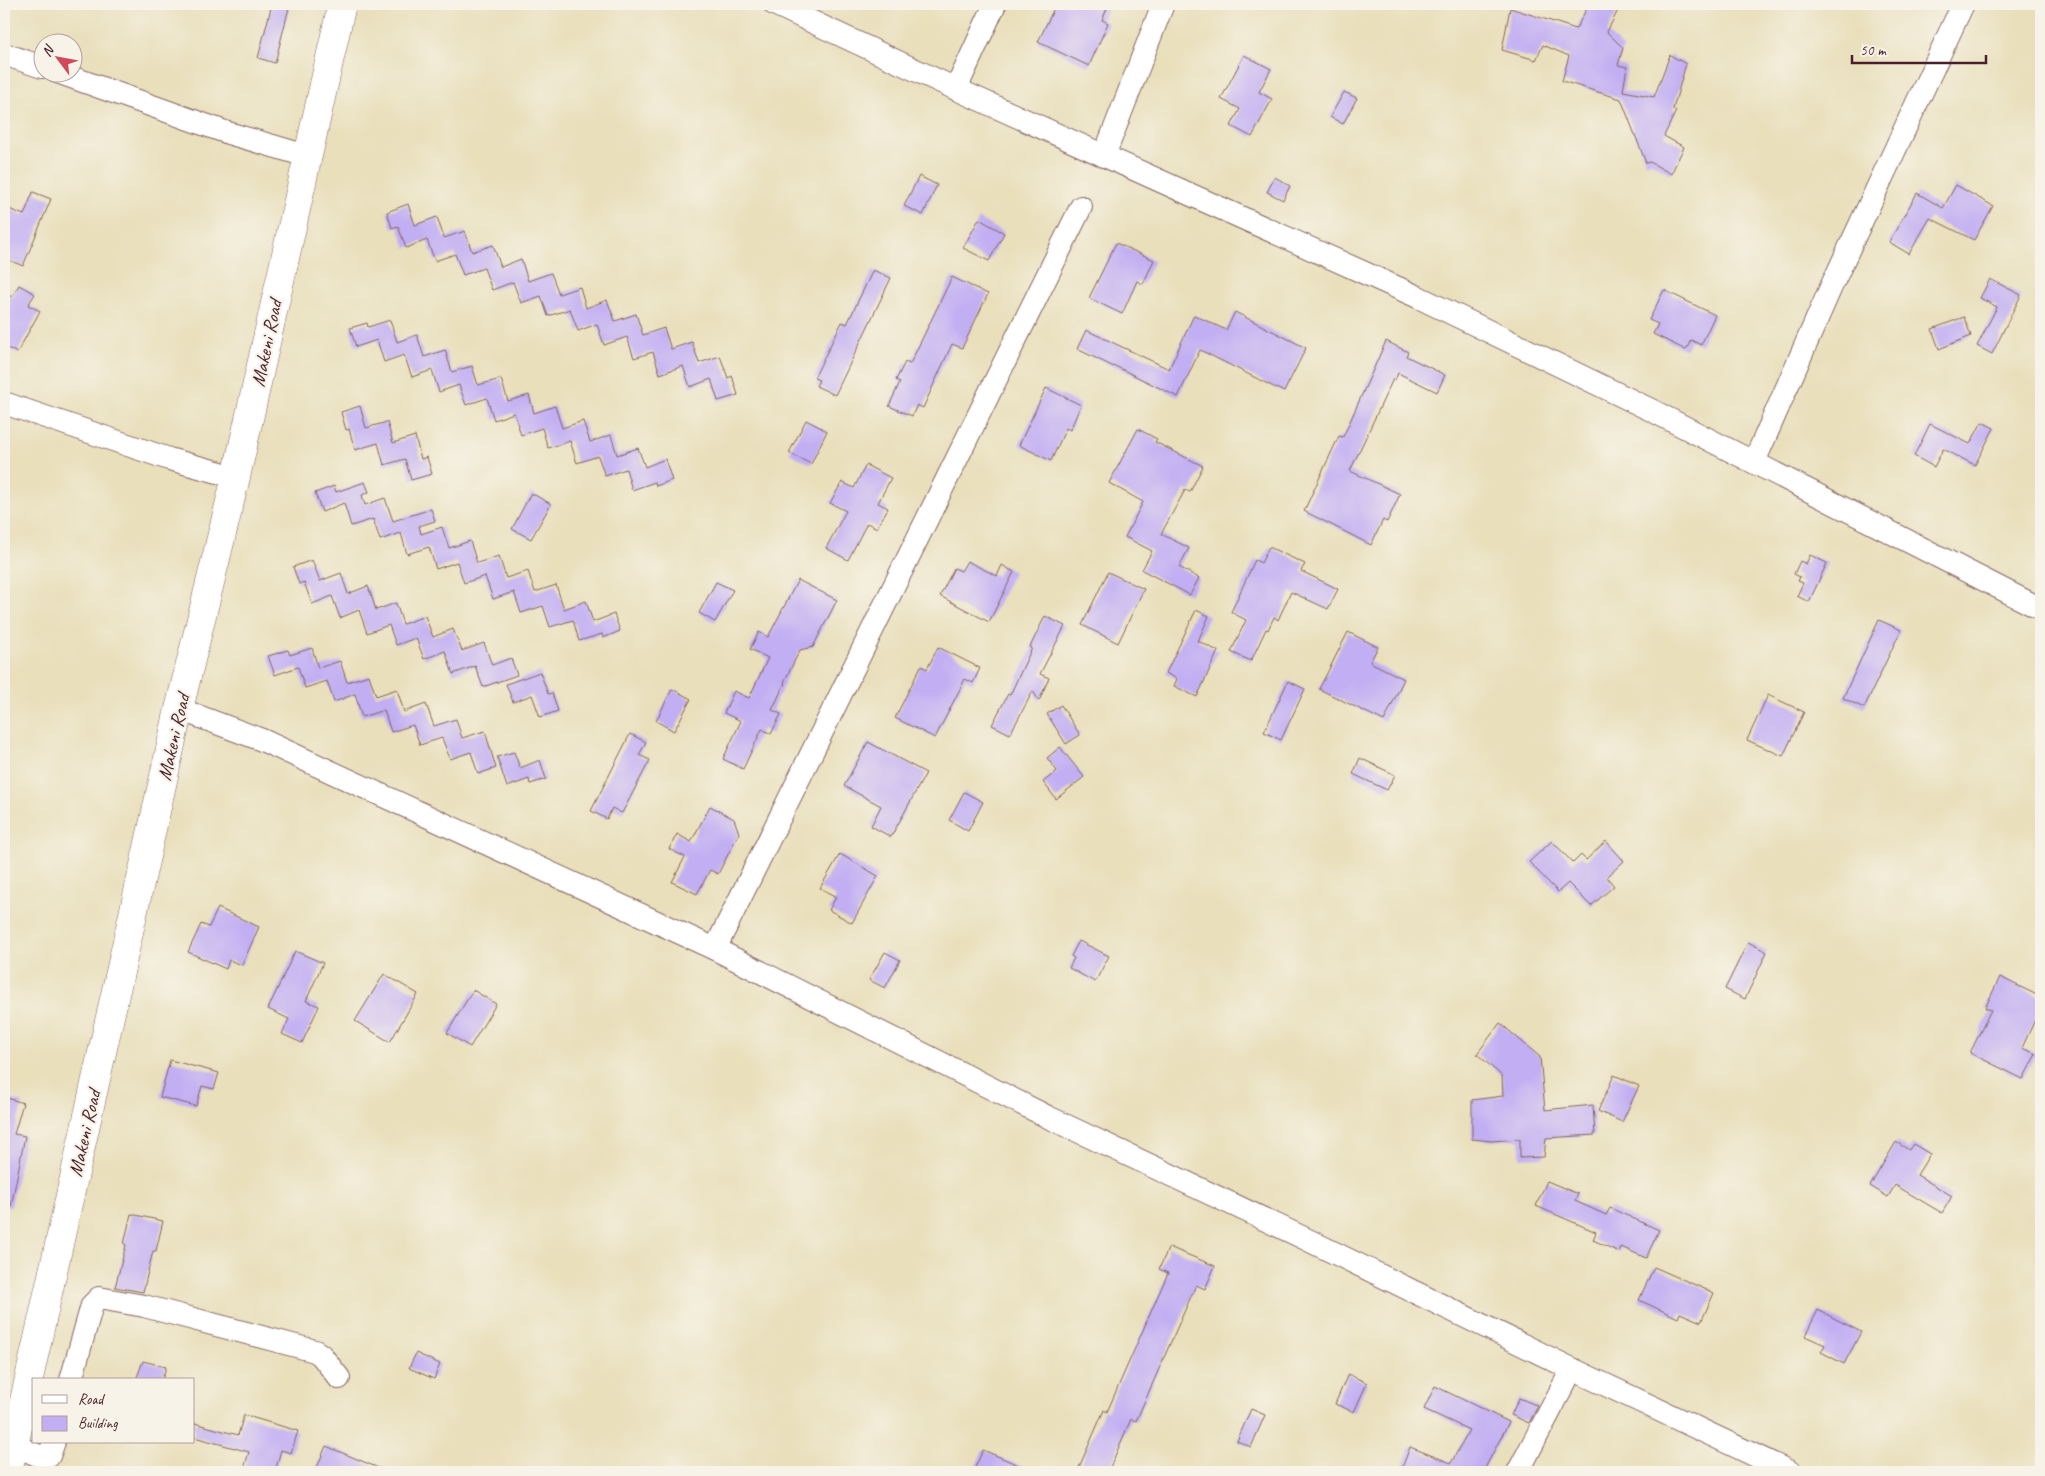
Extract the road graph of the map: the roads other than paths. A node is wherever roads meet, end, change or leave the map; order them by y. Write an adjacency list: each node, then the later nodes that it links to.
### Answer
1 (342, 4): 10 (main road, Makeni Road)
2 (774, 4): 9 (street)
3 (995, 4): 9 (street)
4 (1163, 4): 11 (street)
5 (1963, 4): 14 (street)
6 (4, 54): 7 (street)
7 (32, 64)
8 (82, 81): 10 (street)
9 (956, 89): 11 (street)
10 (307, 156): 15 (main road, Makeni Road)
11 (1104, 156): 14 (street)
12 (1081, 207): 18 (street)
13 (4, 403): 15 (street)
14 (1754, 462): 16 (street)
15 (236, 477): 17 (main road, Makeni Road)
16 (2041, 609)
17 (179, 708): 18 (street); 23 (main road, Makeni Road)
18 (715, 949): 19 (street)
19 (1572, 1369): 25 (street); 26 (street)
20 (72, 1378): 21 (street)
21 (339, 1378)
22 (53, 1444): 23 (street)
23 (14, 1445): 24 (main road, Makeni Road)
24 (8, 1472)
25 (1518, 1472)
26 (1790, 1472)

